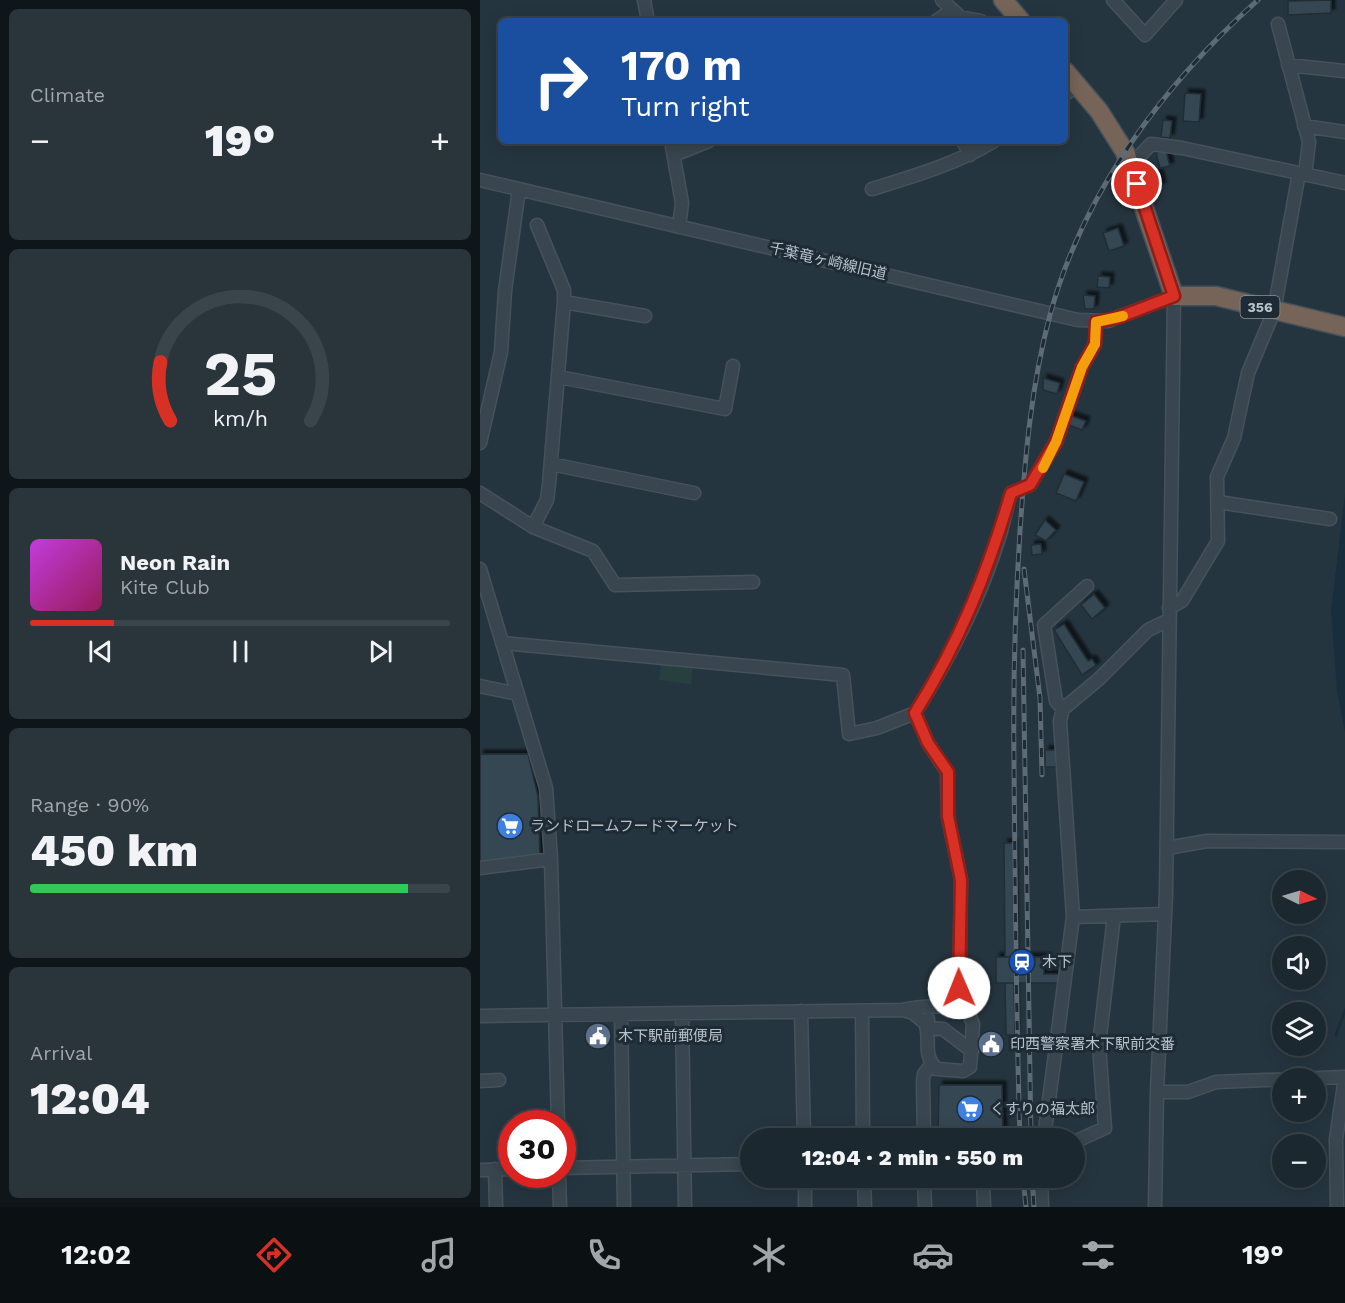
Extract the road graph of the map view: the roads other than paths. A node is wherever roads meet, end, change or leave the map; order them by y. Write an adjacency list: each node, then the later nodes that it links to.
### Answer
1 (644, 0): 7 (street)
2 (942, 0): 6 (street)
3 (1003, 0): 10 (highway)
4 (1113, 0): 5 (street)
5 (1176, 0)
6 (951, 11): 8 (street); 9 (street)
7 (647, 18)
8 (940, 18)
9 (965, 18)
10 (1018, 18)
11 (1278, 24): 12 (street)
12 (1288, 64): 13 (street); 15 (street)
13 (1344, 71)
14 (1072, 90): 23 (highway)
15 (1304, 126): 16 (street); 24 (street)
16 (1345, 132)
17 (672, 144): 21 (street)
18 (702, 144): 21 (street)
19 (964, 144): 22 (street)
20 (989, 144): 22 (street)
21 (674, 155): 30 (street)
22 (970, 155): 28 (street)
23 (1131, 165): 24 (street); 31 (highway)
24 (1302, 174): 26 (street); 33 (street)
25 (480, 180): 27 (street, 千葉竜ヶ崎線旧道)
26 (1345, 183)
27 (519, 189): 30 (street, 千葉竜ヶ崎線旧道); 39 (street)
28 (872, 189)
29 (537, 225): 32 (street)
30 (679, 227): 35 (street, 千葉竜ヶ崎線旧道)
31 (1174, 296): 33 (highway, 356); 35 (street, 千葉竜ヶ崎線旧道); 49 (street)
32 (564, 302): 34 (street); 38 (street)
33 (1274, 311): 36 (highway, 356); 43 (street)
34 (645, 316)
35 (1096, 322): 54 (street)
36 (1345, 327)
37 (733, 366): 38 (street)
38 (558, 377): 40 (street)
39 (480, 443)
40 (551, 464): 42 (street); 45 (street)
41 (480, 493): 45 (street)
42 (694, 493)
43 (1218, 502): 44 (street); 49 (street)
44 (1330, 519)
45 (533, 527): 47 (street)
46 (480, 568): 50 (street)
47 (753, 582)
48 (1087, 586): 53 (street)
49 (1169, 614): 53 (street); 56 (street)
50 (502, 643): 52 (street); 54 (street)
51 (480, 686): 52 (street)
52 (518, 694): 57 (street)
53 (1063, 709): 61 (street)
54 (915, 713): 63 (street)
55 (1345, 842): 56 (street)
56 (1167, 848): 59 (street)
57 (551, 859): 58 (street); 68 (street)
58 (480, 868)
59 (1165, 914): 60 (street); 77 (street)
60 (1114, 916): 61 (street); 84 (street)
61 (1073, 917): 83 (street)
62 (938, 1008): 63 (street); 64 (street); 71 (street)
63 (959, 1008): 72 (street)
64 (903, 1010): 66 (street); 71 (street)
65 (801, 1011): 66 (street); 67 (street); 80 (street)
66 (862, 1011): 81 (street)
67 (682, 1013): 69 (street); 87 (street)
68 (556, 1015): 69 (street); 70 (street); 78 (street)
69 (621, 1015): 86 (street)
70 (480, 1016)
71 (927, 1028): 72 (street); 73 (street)
72 (972, 1052): 73 (street)
73 (932, 1064): 82 (street)
74 (1345, 1077): 77 (street); 79 (street)
75 (499, 1080): 76 (street)
76 (480, 1081)
77 (1157, 1092): 106 (street)
78 (558, 1110)
79 (1342, 1113): 107 (street)
80 (804, 1128)
81 (863, 1128)
82 (924, 1128)
83 (1045, 1128)
84 (1085, 1137)
85 (740, 1164): 87 (street)
86 (623, 1166): 87 (street); 88 (street); 99 (street)
87 (684, 1166): 100 (street)
88 (576, 1168)
89 (495, 1169): 90 (street); 97 (street)
90 (480, 1170)
91 (559, 1188): 98 (street)
92 (805, 1188): 101 (street)
93 (864, 1188): 102 (street)
94 (924, 1188): 103 (street)
95 (983, 1188): 104 (street)
96 (1041, 1188): 105 (street)
97 (496, 1207)
98 (560, 1207)
99 (624, 1207)
100 (686, 1207)
101 (805, 1207)
102 (865, 1207)
103 (925, 1207)
104 (984, 1207)
105 (1042, 1207)
106 (1155, 1207)
107 (1337, 1207)

